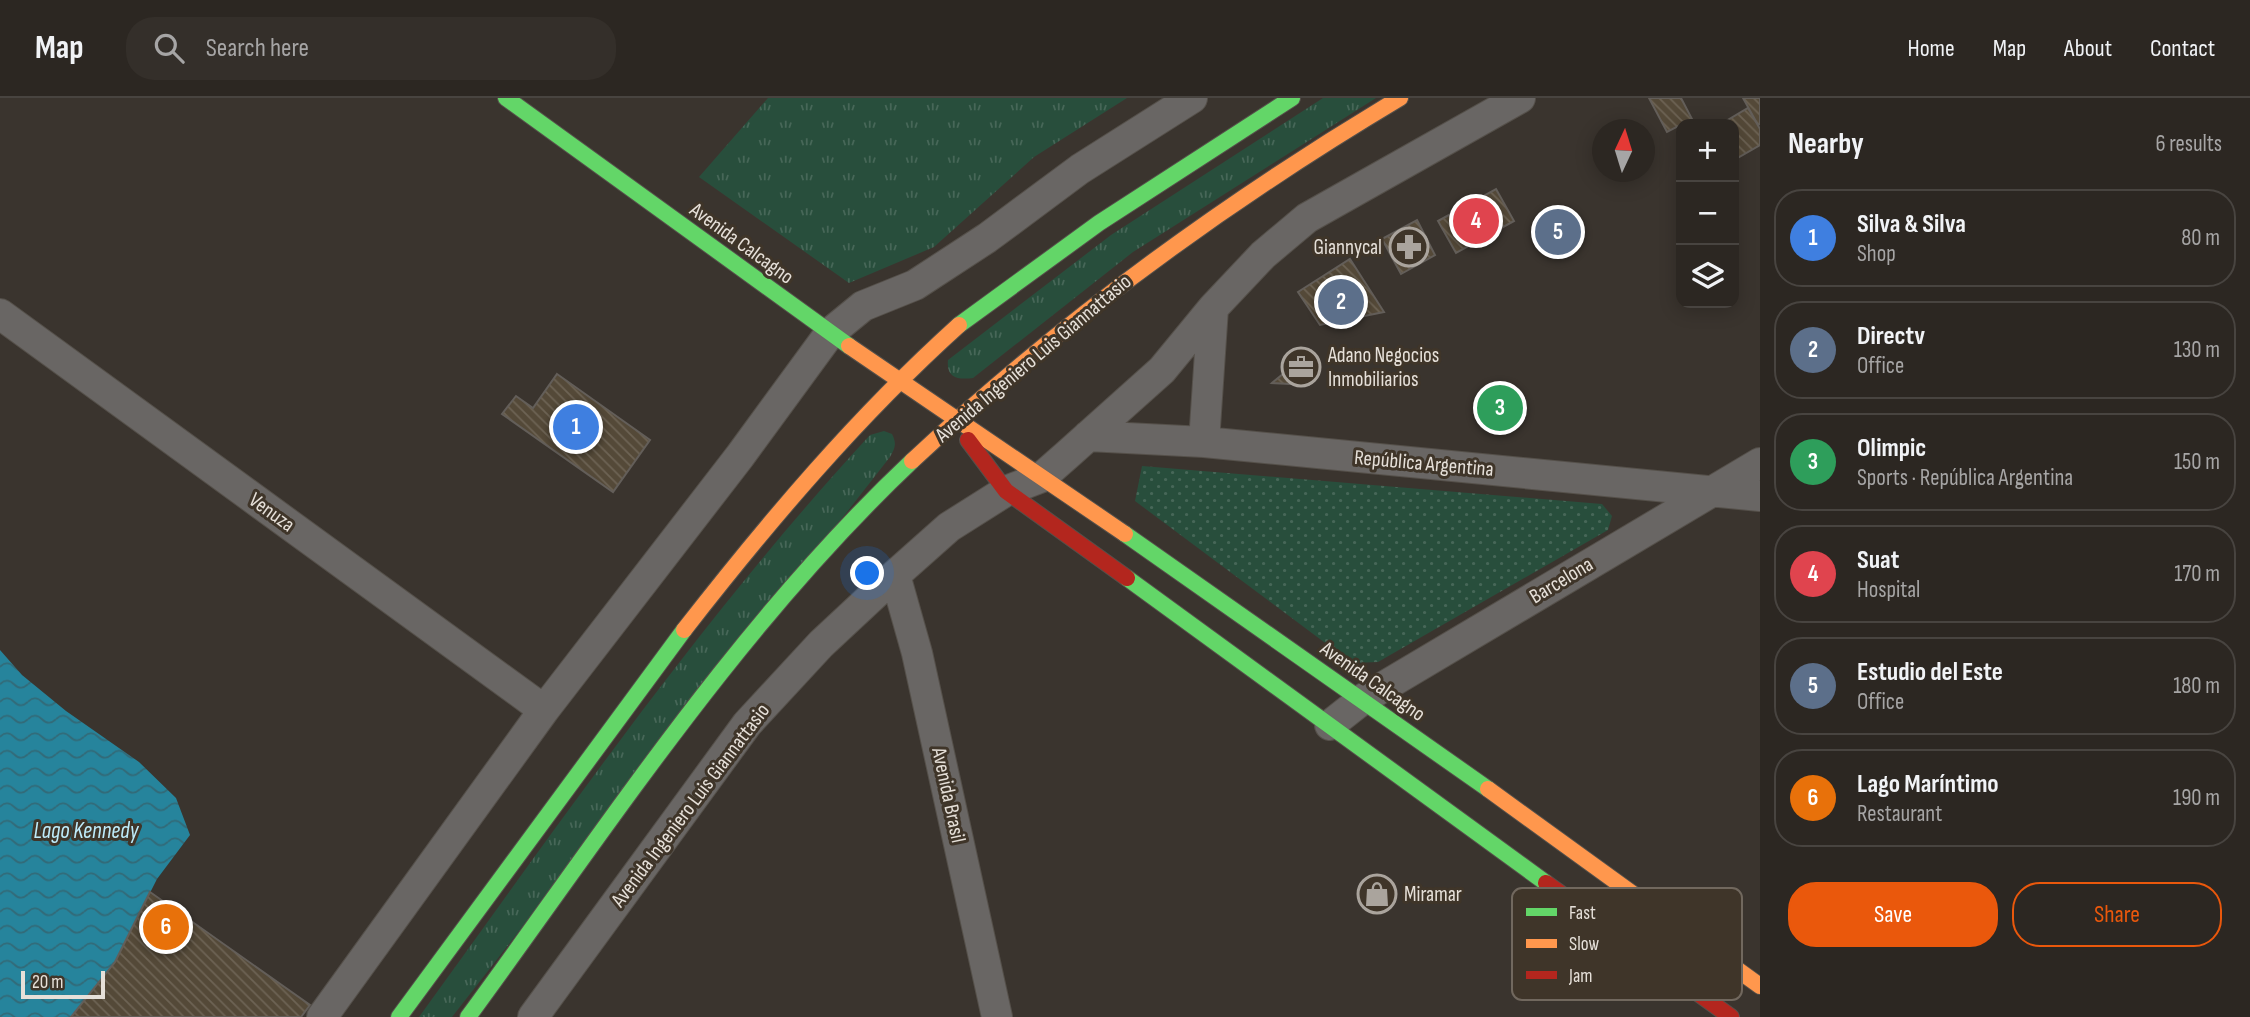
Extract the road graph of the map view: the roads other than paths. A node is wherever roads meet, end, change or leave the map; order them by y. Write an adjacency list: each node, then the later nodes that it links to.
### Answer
1 (506, 98): 8 (main road, Avenida Calcagno)
2 (1192, 98): 8 (street)
3 (1292, 98): 9 (main road)
4 (1400, 98): 10 (main road, Avenida Ingeniero Luis Giannattasio)
5 (1520, 98): 6 (street, Avenida Ingeniero Luis Giannattasio)
6 (1213, 308): 11 (street, Avenida Ingeniero Luis Giannattasio); 12 (street)
7 (0, 314): 20 (street, Venuza)
8 (830, 333): 9 (main road, Avenida Calcagno); 20 (street)
9 (897, 381): 10 (main road, Avenida Calcagno); 28 (main road)
10 (955, 421): 14 (main road, Avenida Calcagno); 16 (main road, Avenida Calcagno); 29 (main road, Avenida Ingeniero Luis Giannattasio)
11 (1088, 436): 12 (street, República Argentina); 14 (street, Avenida Ingeniero Luis Giannattasio)
12 (1204, 442): 15 (street, República Argentina)
13 (1760, 463): 15 (street, Barcelona)
14 (1042, 477): 16 (street, Avenida Ingeniero Luis Giannattasio); 19 (main road, Avenida Calcagno)
15 (1711, 489): 17 (street, República Argentina); 19 (street, Barcelona)
16 (1006, 491): 18 (street, Avenida Ingeniero Luis Giannattasio); 21 (main road, Avenida Calcagno)
17 (1760, 496)
18 (895, 575): 30 (street, Avenida Ingeniero Luis Giannattasio); 31 (street, Avenida Brasil)
19 (1363, 699): 21 (street, Barcelona); 23 (main road, Avenida Calcagno)
20 (544, 710): 27 (street)
21 (1330, 725): 22 (main road, Avenida Calcagno)
22 (1554, 888)
23 (1624, 888)
24 (1742, 973): 25 (main road, Avenida Calcagno)
25 (1760, 986)
26 (1708, 1000): 32 (main road, Avenida Calcagno)
27 (322, 1017)
28 (398, 1017)
29 (468, 1017)
30 (533, 1017)
31 (997, 1017)
32 (1731, 1017)

